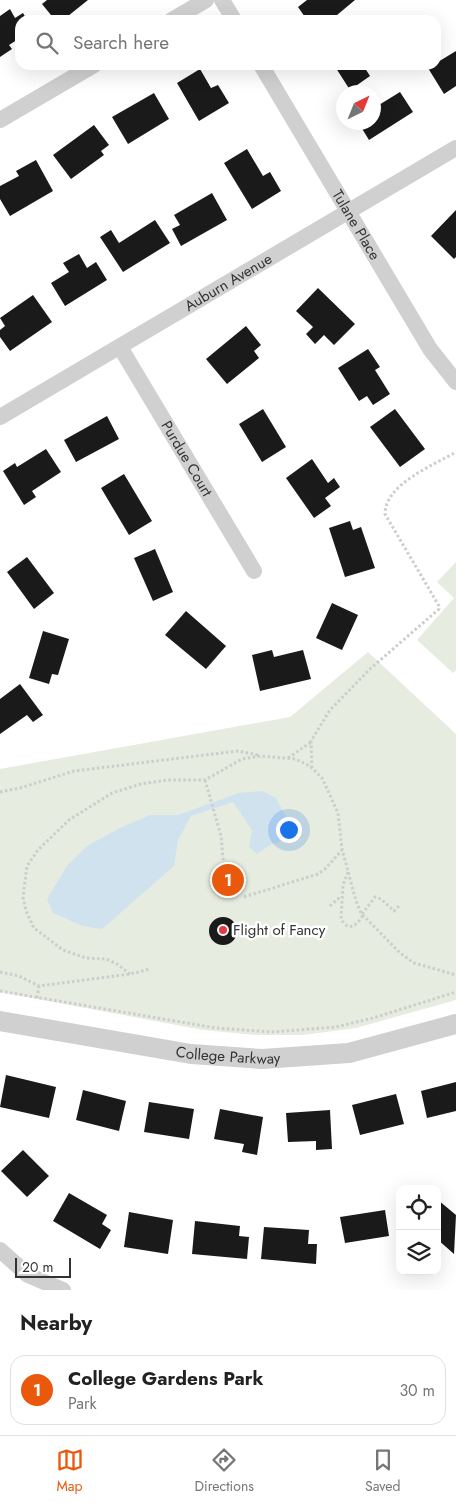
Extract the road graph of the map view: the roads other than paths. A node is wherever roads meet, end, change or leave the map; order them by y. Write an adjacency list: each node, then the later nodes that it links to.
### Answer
1 (206, 0): 3 (street)
2 (222, 0): 4 (street)
3 (180, 15)
4 (231, 15)
5 (85, 70): 7 (street)
6 (264, 70): 9 (street, Tulane Place)
7 (0, 120)
8 (456, 148): 9 (street, Auburn Avenue)
9 (349, 212): 10 (street, Auburn Avenue); 11 (street, Tulane Place)
10 (120, 346): 12 (street, Auburn Avenue); 13 (street, Purdue Court)
11 (456, 382)
12 (0, 417)
13 (254, 571)
14 (0, 1021): 15 (street, College Parkway)
15 (456, 1024)
16 (0, 1250): 17 (street)
17 (63, 1290)

